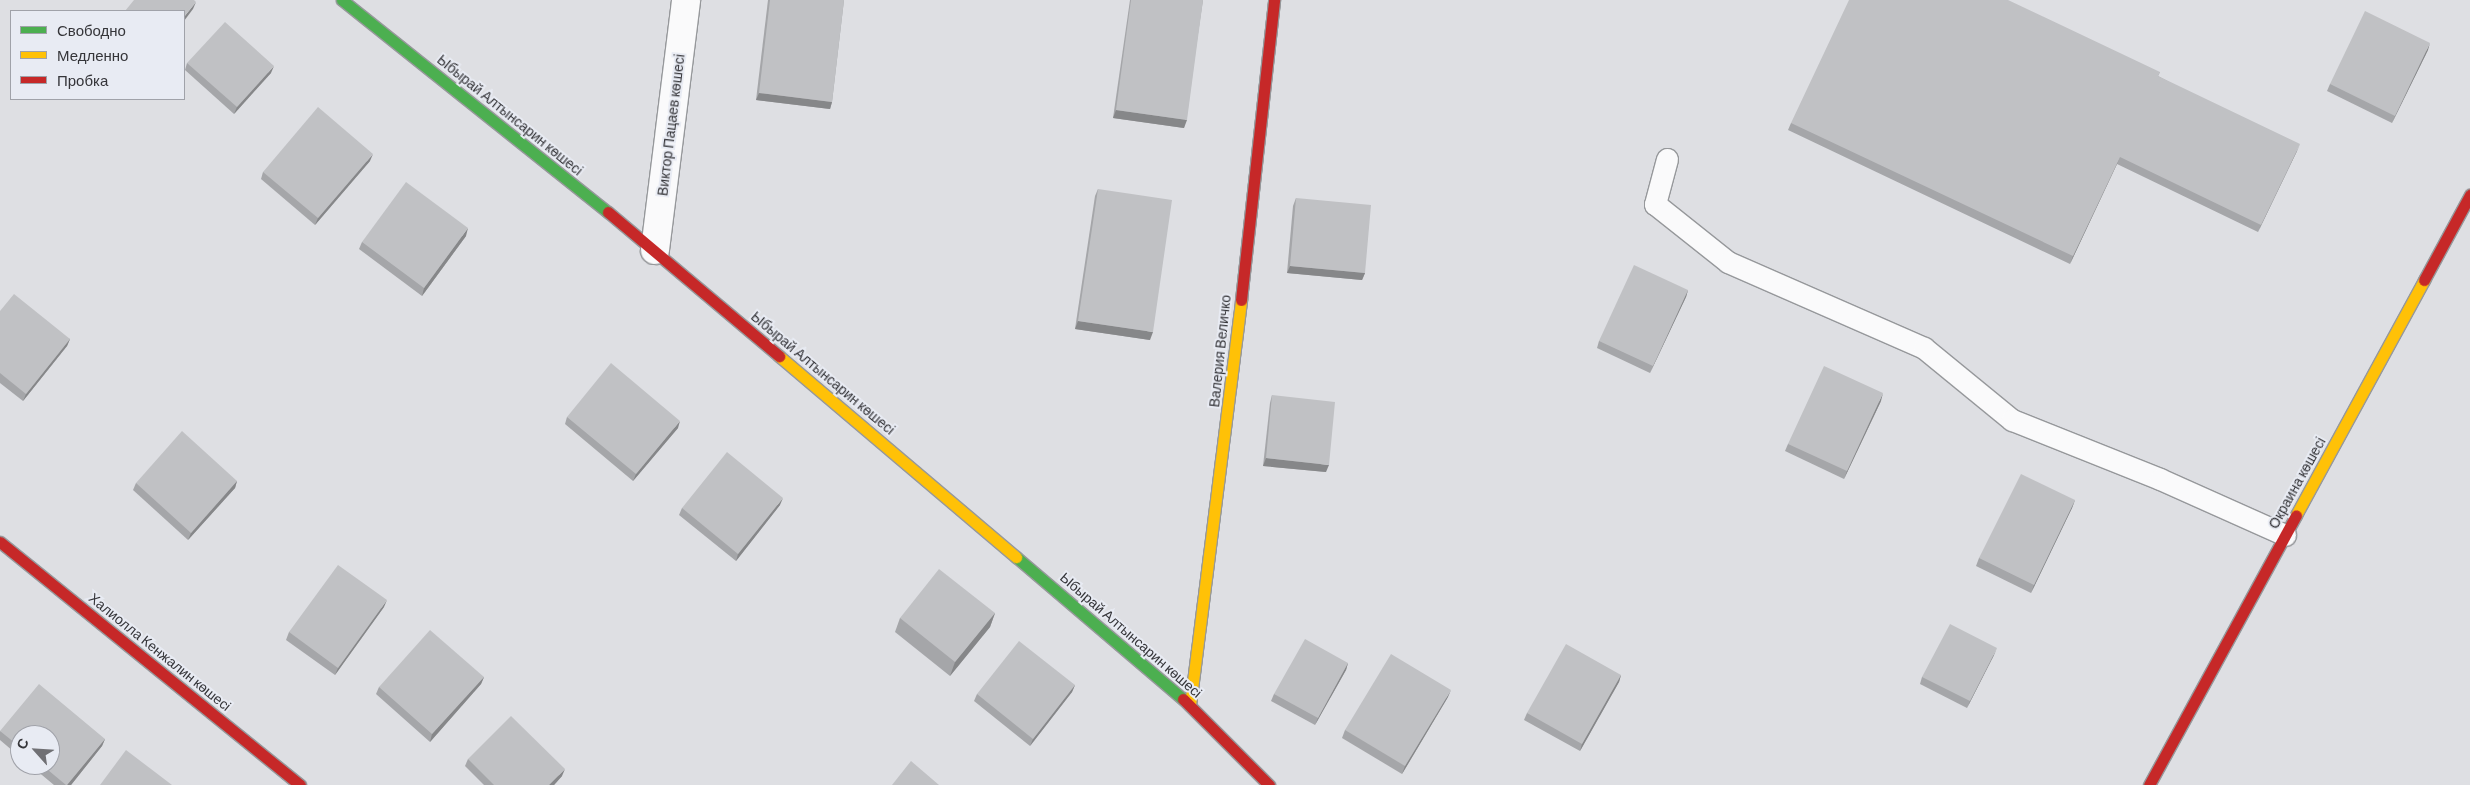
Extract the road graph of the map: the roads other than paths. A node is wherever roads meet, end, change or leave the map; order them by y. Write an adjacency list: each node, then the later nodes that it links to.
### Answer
1 (342, 0): 6 (street, Ыбырай Алтынсарин көшесі)
2 (686, 0): 6 (street, Виктор Пацаев көшесі)
3 (1274, 0): 9 (street, Валерия Величко)
4 (1667, 159): 7 (lane)
5 (2470, 195): 7 (street, Окраина көшесі)
6 (655, 250): 9 (street, Ыбырай Алтынсарин көшесі)
7 (2286, 535): 12 (street, Окраина көшесі)
8 (0, 542): 10 (street, Халиолла Кенжалин көшесі)
9 (1190, 705): 11 (street, Ыбырай Алтынсарин көшесі)
10 (300, 785)
11 (1269, 785)
12 (2149, 785)

